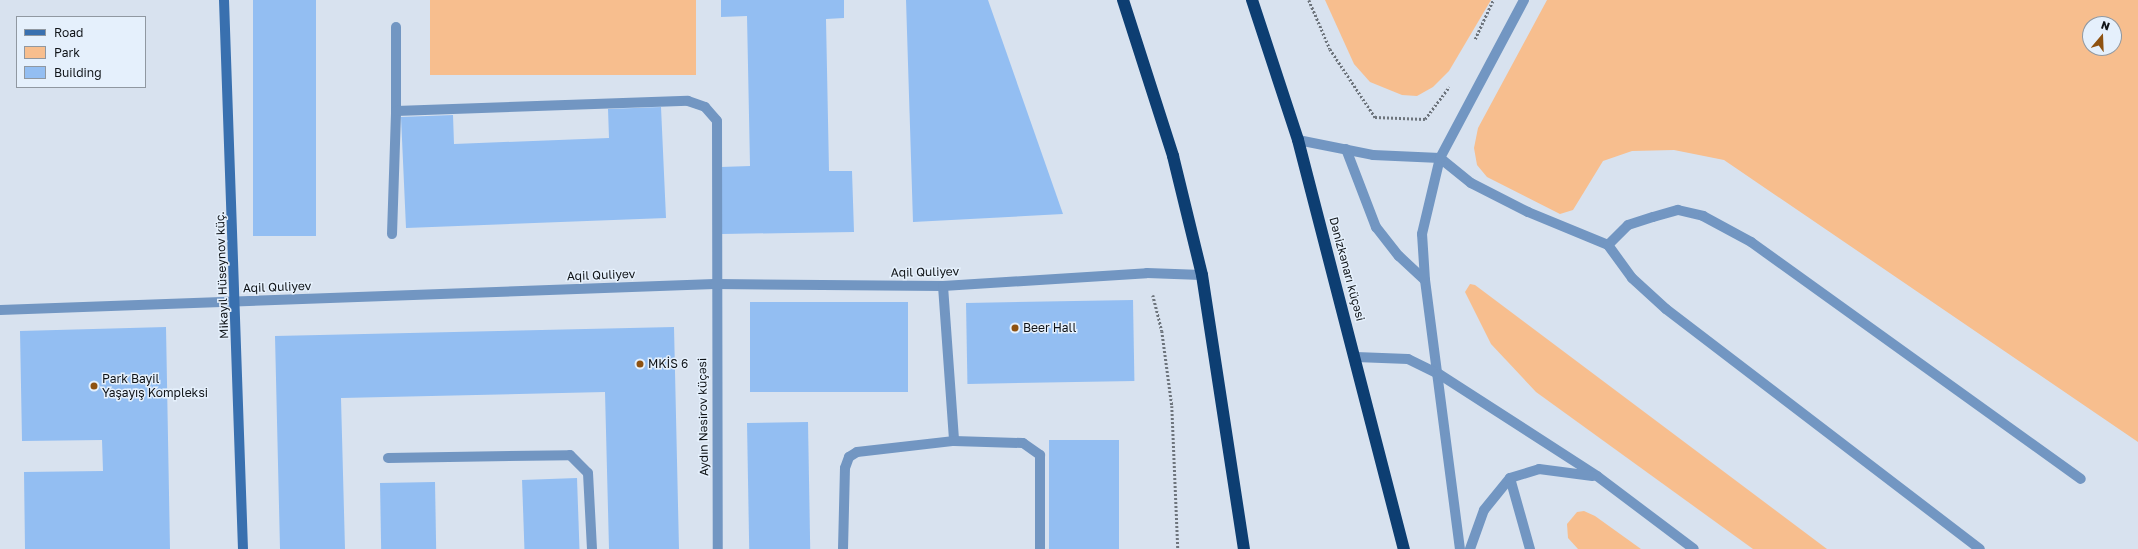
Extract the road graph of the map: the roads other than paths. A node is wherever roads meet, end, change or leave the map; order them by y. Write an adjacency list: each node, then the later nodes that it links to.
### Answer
1 (224, 0): 16 (street, Mikayıl Hüseynov küç.)
2 (1122, 0): 12 (highway)
3 (1252, 0): 7 (highway, Dənizkənarı küçəsi)
4 (1524, 0): 9 (street)
5 (396, 27): 6 (street)
6 (396, 111): 10 (street); 14 (street, Aydın Nəsirov küçəsi)
7 (1298, 140): 8 (street); 18 (highway, Dənizkənarı küçəsi)
8 (1346, 148): 9 (street); 13 (street)
9 (1440, 158): 11 (street); 13 (street)
10 (392, 234)
11 (1608, 245): 24 (street); 36 (street)
12 (1202, 275): 15 (street, Aqil Quliyev); 30 (highway)
13 (1425, 280): 19 (street)
14 (715, 284): 15 (street, Aqil Quliyev); 16 (street, Aqil Quliyev); 27 (street, Aydın Nəsirov küçəsi)
15 (943, 286): 20 (street)
16 (237, 302): 17 (street, Aqil Quliyev); 25 (street, Mikayıl Hüseynov küç.)
17 (0, 310)
18 (1356, 357): 19 (street); 31 (highway, Dənizkənarı küçəsi)
19 (1439, 374): 22 (street); 32 (street)
20 (954, 441): 28 (street); 29 (street)
21 (388, 458): 26 (street)
22 (1597, 476): 23 (street); 35 (street)
23 (1510, 478): 33 (street); 34 (street)
24 (2081, 479)
25 (243, 549)
26 (592, 549)
27 (718, 549)
28 (843, 549)
29 (1040, 549)
30 (1244, 549)
31 (1404, 549)
32 (1460, 549)
33 (1470, 549)
34 (1530, 549)
35 (1694, 549)
36 (1980, 549)

